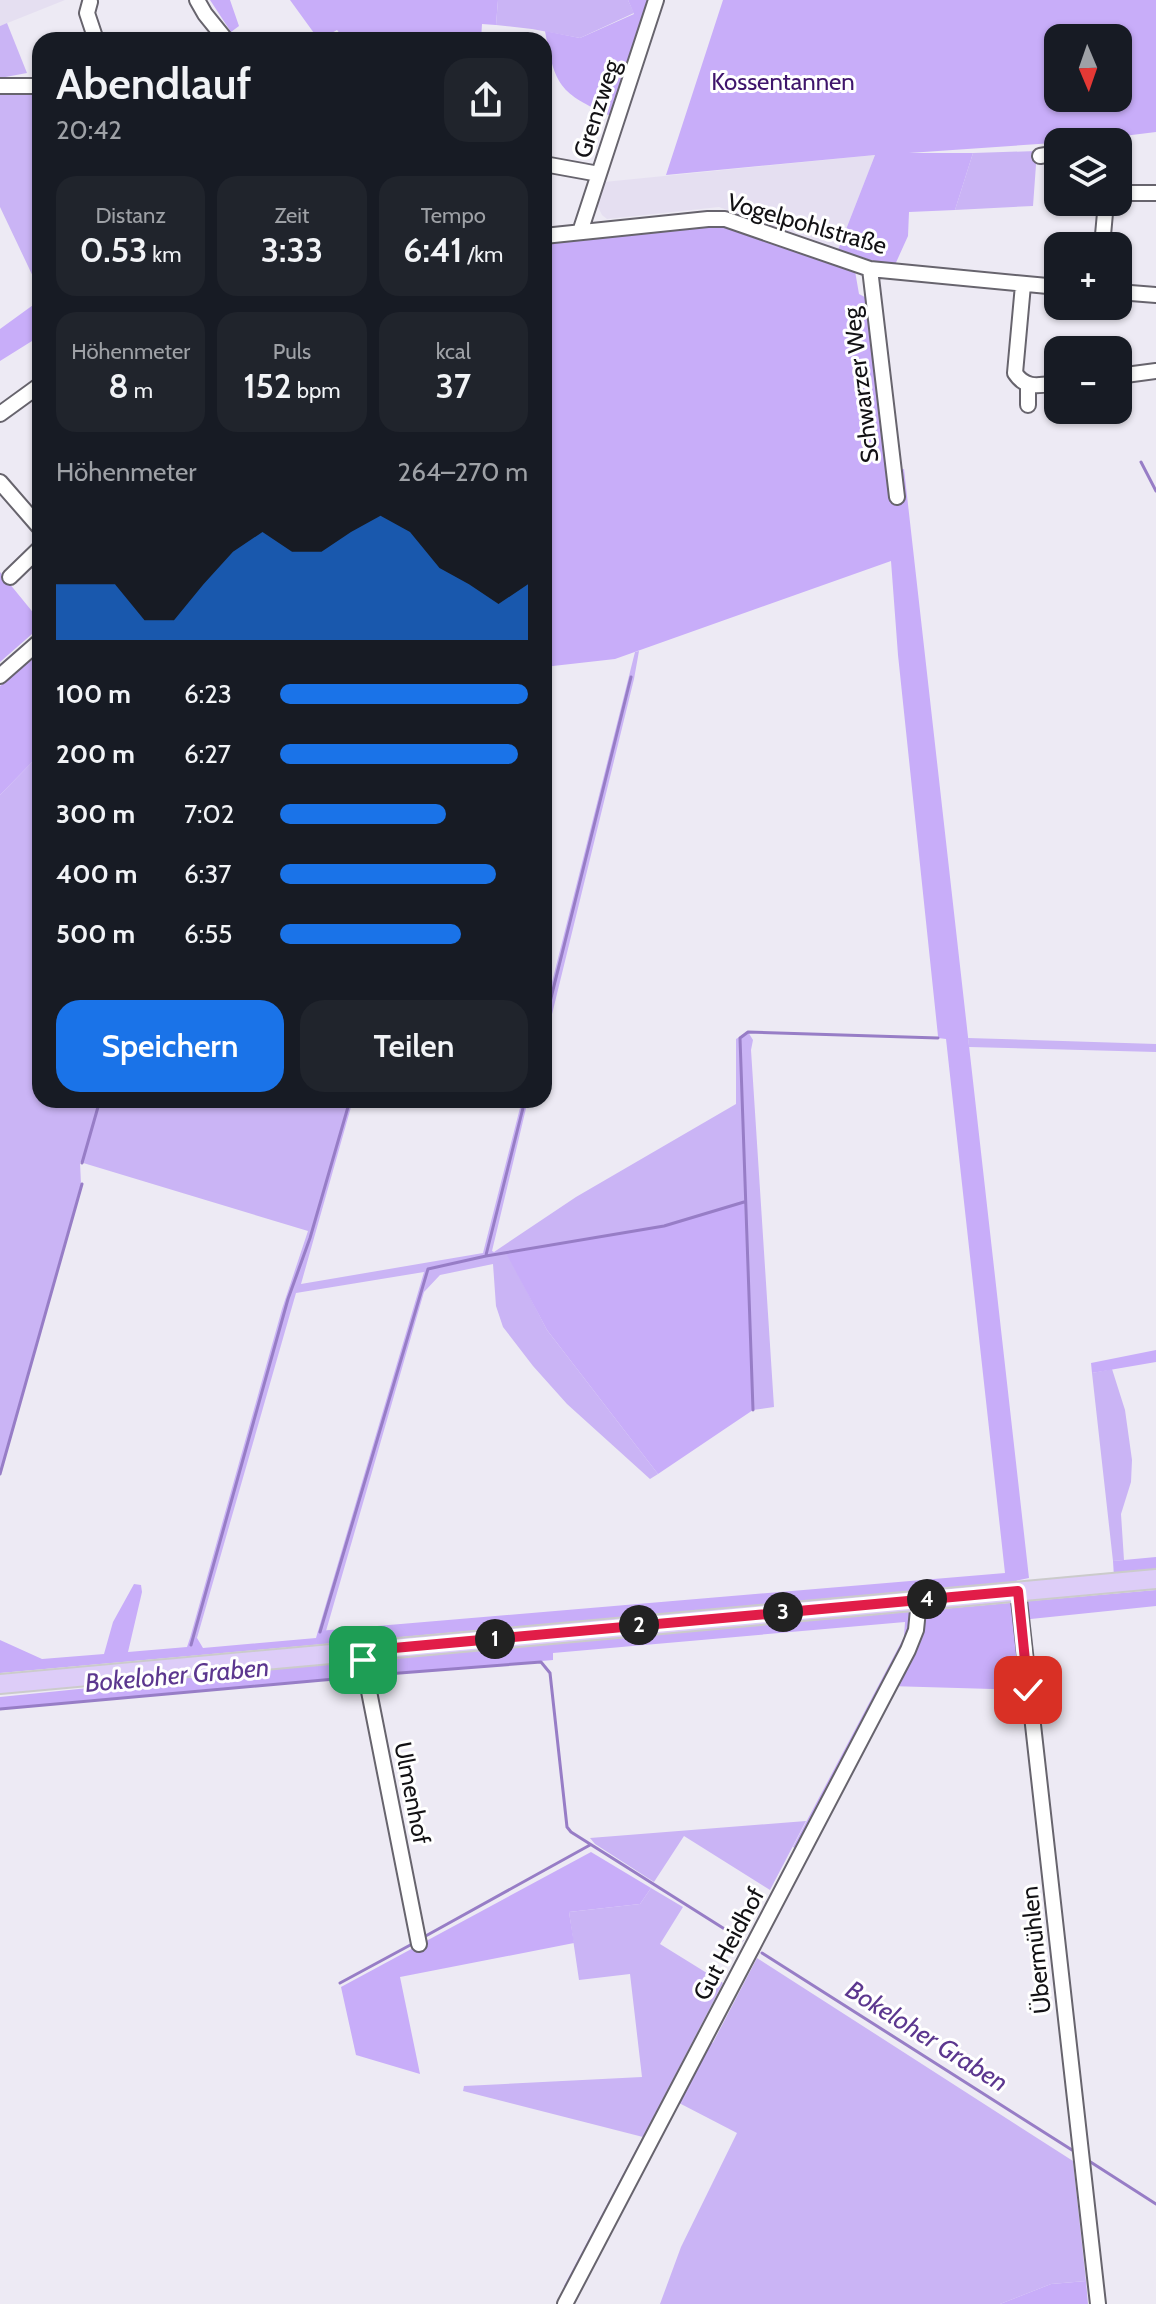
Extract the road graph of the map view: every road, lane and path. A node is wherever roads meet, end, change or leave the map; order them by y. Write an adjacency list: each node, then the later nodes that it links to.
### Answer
1 (197, 0): 5 (street)
2 (656, 0): 11 (street, Grenzweg)
3 (90, 2): 4 (street)
4 (93, 32)
5 (215, 32)
6 (0, 86): 7 (street)
7 (32, 86)
8 (1044, 155): 9 (street)
9 (1040, 156)
10 (552, 165): 11 (street)
11 (599, 174): 14 (street, Grenzweg)
12 (1132, 193): 13 (street)
13 (1156, 193)
14 (580, 232): 15 (street, Vogelpohlstraße); 16 (street, Vogelpohlstraße)
15 (552, 235)
16 (870, 269): 17 (street, Vogelpohlstraße); 29 (street, Schwarzer Weg)
17 (1023, 285): 18 (street, Vogelpohlstraße); 24 (street)
18 (1044, 286)
19 (1132, 293): 20 (street)
20 (1156, 295)
21 (1156, 371): 22 (street)
22 (1132, 374)
23 (1044, 384): 24 (street)
24 (1028, 385): 26 (street)
25 (32, 391): 27 (street)
26 (1028, 405)
27 (0, 414)
28 (0, 482): 30 (street)
29 (897, 497)
30 (32, 519)
31 (32, 556): 32 (street)
32 (10, 577)
33 (32, 648): 34 (street)
34 (0, 676)
35 (1156, 1579): 36 (main road)
36 (1018, 1591): 37 (main road); 42 (street, Übermühlen)
37 (919, 1600): 38 (main road); 41 (street, Gut Heidhof)
38 (361, 1651): 39 (main road); 40 (street, Ulmenhof)
39 (0, 1684)
40 (419, 1944)
41 (565, 2304)
42 (1098, 2304)

